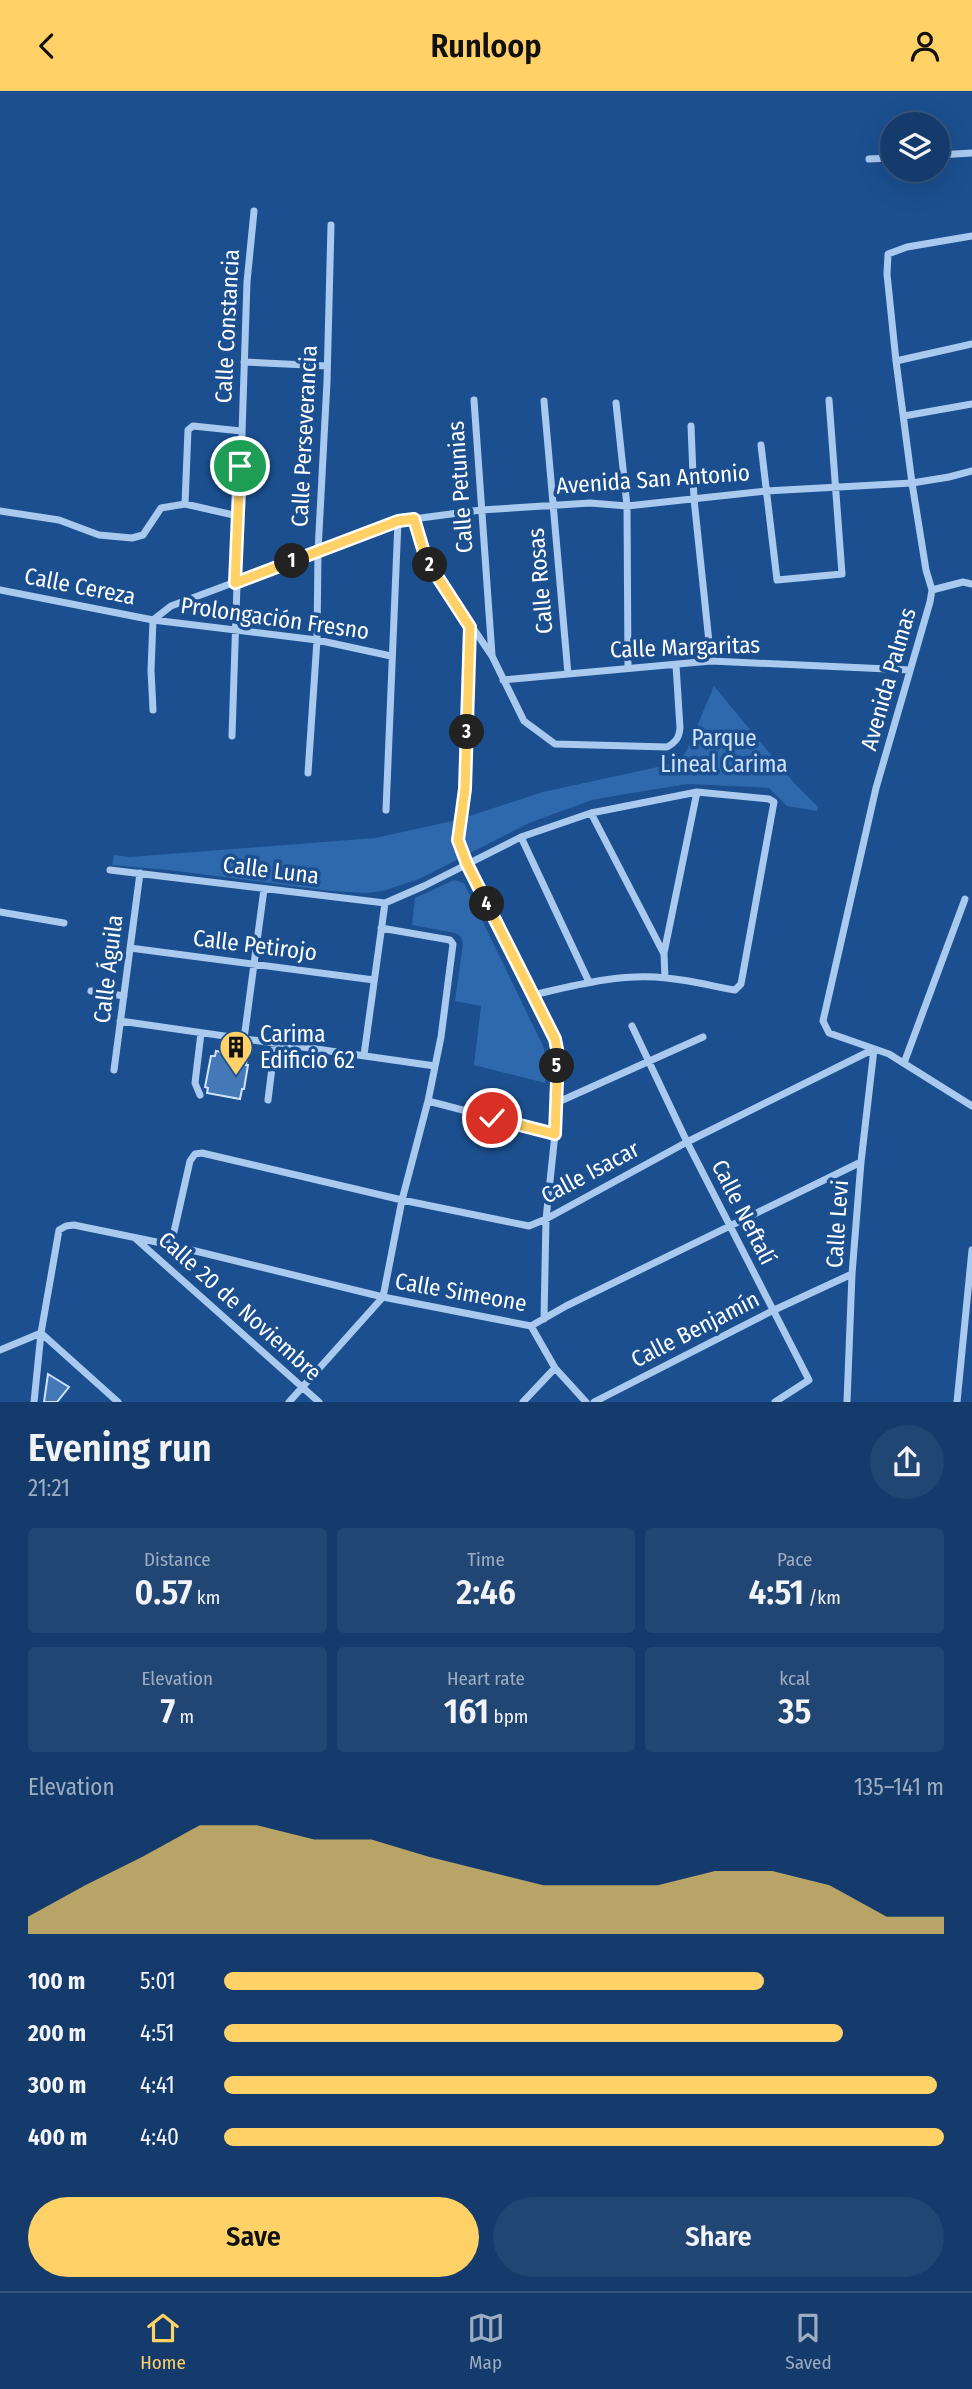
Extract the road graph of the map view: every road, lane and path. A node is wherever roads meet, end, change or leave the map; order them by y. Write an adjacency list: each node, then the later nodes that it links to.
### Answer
1 (972, 153): 2 (street)
2 (950, 154)
3 (869, 159): 4 (street)
4 (880, 159)
5 (254, 211): 10 (street, Calle Constancia)
6 (331, 225): 11 (street, Calle Perseverancia)
7 (972, 236): 9 (street, Avenida Palmas)
8 (972, 344): 9 (street)
9 (895, 361): 17 (street, Avenida Palmas)
10 (244, 362): 11 (street); 19 (street, Calle Constancia)
11 (327, 366): 34 (street, Calle Perseverancia)
12 (474, 400): 29 (street, Calle Petunias)
13 (829, 400): 23 (street)
14 (544, 401): 27 (street, Calle Rosas)
15 (615, 403): 28 (street)
16 (972, 404): 17 (street)
17 (904, 416): 22 (street, Avenida Palmas)
18 (691, 426): 25 (street)
19 (241, 431): 26 (street); 31 (street, Calle Constancia)
20 (761, 445): 24 (street)
21 (972, 471): 22 (street, Avenida San Antonio)
22 (912, 483): 23 (street, Avenida San Antonio); 38 (street, Avenida Palmas)
23 (836, 487): 24 (street, Avenida San Antonio); 24 (street)
24 (766, 491): 25 (street, Avenida San Antonio)
25 (694, 499): 28 (street, Avenida San Antonio); 45 (street)
26 (185, 504): 30 (street); 31 (street)
27 (553, 506): 28 (street, Avenida San Antonio); 29 (street, Avenida San Antonio); 49 (street, Calle Rosas)
28 (627, 506): 47 (street)
29 (481, 510): 32 (street, Avenida San Antonio); 44 (street, Calle Petunias)
30 (0, 511)
31 (238, 516): 35 (street, Calle Constancia)
32 (414, 519): 33 (street, Avenida San Antonio); 40 (street)
33 (398, 521): 34 (street, Avenida San Antonio); 43 (street)
34 (317, 551): 35 (street, Avenida San Antonio); 42 (street, Calle Perseverancia)
35 (235, 583): 39 (street, Avenida San Antonio); 41 (street, Calle Constancia)
36 (972, 584): 38 (street)
37 (0, 590): 39 (street, Calle Cereza)
38 (932, 590): 48 (street, Avenida Palmas)
39 (153, 620): 41 (street, Prolongación Fresno); 51 (street)
40 (470, 627): 44 (street); 58 (street)
41 (235, 631): 42 (street, Prolongación Fresno); 52 (street, Calle Constancia)
42 (317, 640): 43 (street, Prolongación Fresno); 53 (street, Calle Perseverancia)
43 (391, 656): 55 (street)
44 (492, 656): 50 (street)
45 (711, 661): 46 (street, Calle Margaritas); 48 (street, Calle Margaritas)
46 (676, 665): 47 (street, Calle Margaritas); 50 (street)
47 (628, 667): 49 (street, Calle Margaritas)
48 (910, 670): 82 (street, Avenida Palmas)
49 (568, 674): 50 (street, Calle Margaritas)
50 (503, 680)
51 (153, 710)
52 (232, 736)
53 (308, 773)
54 (697, 792): 56 (street, Calle Luna); 68 (street); 70 (street, Calle Luna)
55 (386, 810)
56 (591, 813): 57 (street, Calle Luna); 68 (street)
57 (521, 837): 58 (street, Calle Luna); 72 (street)
58 (467, 864): 63 (street, Calle Luna); 74 (street)
59 (110, 870): 60 (street, Calle Luna)
60 (140, 873): 61 (street, Calle Luna); 67 (street, Calle Águila)
61 (264, 889): 63 (street, Calle Luna); 69 (street)
62 (965, 899): 85 (street)
63 (385, 903): 66 (street)
64 (0, 912): 65 (street)
65 (64, 923)
66 (381, 929): 71 (street); 86 (street)
67 (130, 948): 69 (street, Calle Petirojo); 75 (street, Calle Águila)
68 (664, 954): 70 (street)
69 (254, 964): 71 (street, Calle Petirojo); 80 (street)
70 (665, 978): 72 (street)
71 (374, 979): 83 (street)
72 (589, 982): 74 (street)
73 (91, 991): 75 (street)
74 (533, 995): 91 (street)
75 (124, 996): 76 (street, Calle Águila)
76 (120, 1021): 78 (street); 87 (street, Calle Águila)
77 (632, 1026): 84 (street, Calle Neftalí)
78 (201, 1033): 80 (street); 88 (street)
79 (703, 1037): 84 (street)
80 (244, 1039): 81 (street)
81 (275, 1043): 83 (street); 89 (street)
82 (874, 1049): 85 (street); 94 (street, Calle Isacar); 95 (street, Calle Levi)
83 (364, 1055): 86 (street)
84 (648, 1062): 91 (street); 94 (street, Calle Neftalí)
85 (904, 1063): 92 (street)
86 (435, 1066): 90 (street)
87 (114, 1070)
88 (200, 1095)
89 (268, 1100)
90 (428, 1101): 93 (street); 96 (street)
91 (556, 1103): 93 (street)
92 (972, 1106)
93 (555, 1134): 97 (street)
94 (687, 1142): 97 (street, Calle Isacar); 98 (street, Calle Neftalí)
95 (860, 1162): 98 (street, Calle Simeone); 102 (street, Calle Levi)
96 (402, 1200): 97 (street, Calle Isacar); 100 (street, Calle Isacar); 103 (street)
97 (546, 1219): 105 (street)
98 (731, 1226): 104 (street, Calle Neftalí); 105 (street, Calle Simeone)
99 (136, 1239): 100 (street, Calle Simeone); 107 (street, Calle Simeone); 110 (street, Calle 20 de Noviembre)
100 (171, 1245): 103 (street, Calle Simeone)
101 (972, 1250): 120 (street)
102 (852, 1274): 104 (street, Calle Benjamín); 119 (street, Calle Levi)
103 (383, 1297): 106 (street, Calle Simeone); 110 (street)
104 (772, 1311): 117 (street, Calle Benjamín); 118 (street, Calle Neftalí)
105 (544, 1319): 106 (street, Calle Simeone)
106 (531, 1326): 109 (street)
107 (41, 1333): 108 (street); 111 (street); 112 (street)
108 (0, 1350)
109 (555, 1368): 115 (street); 116 (street)
110 (303, 1388): 113 (street); 114 (street, Calle 20 de Noviembre)
111 (34, 1402)
112 (118, 1402)
113 (289, 1402)
114 (318, 1402)
115 (523, 1402)
116 (586, 1402)
117 (594, 1402)
118 (775, 1402)
119 (847, 1402)
120 (957, 1402)

